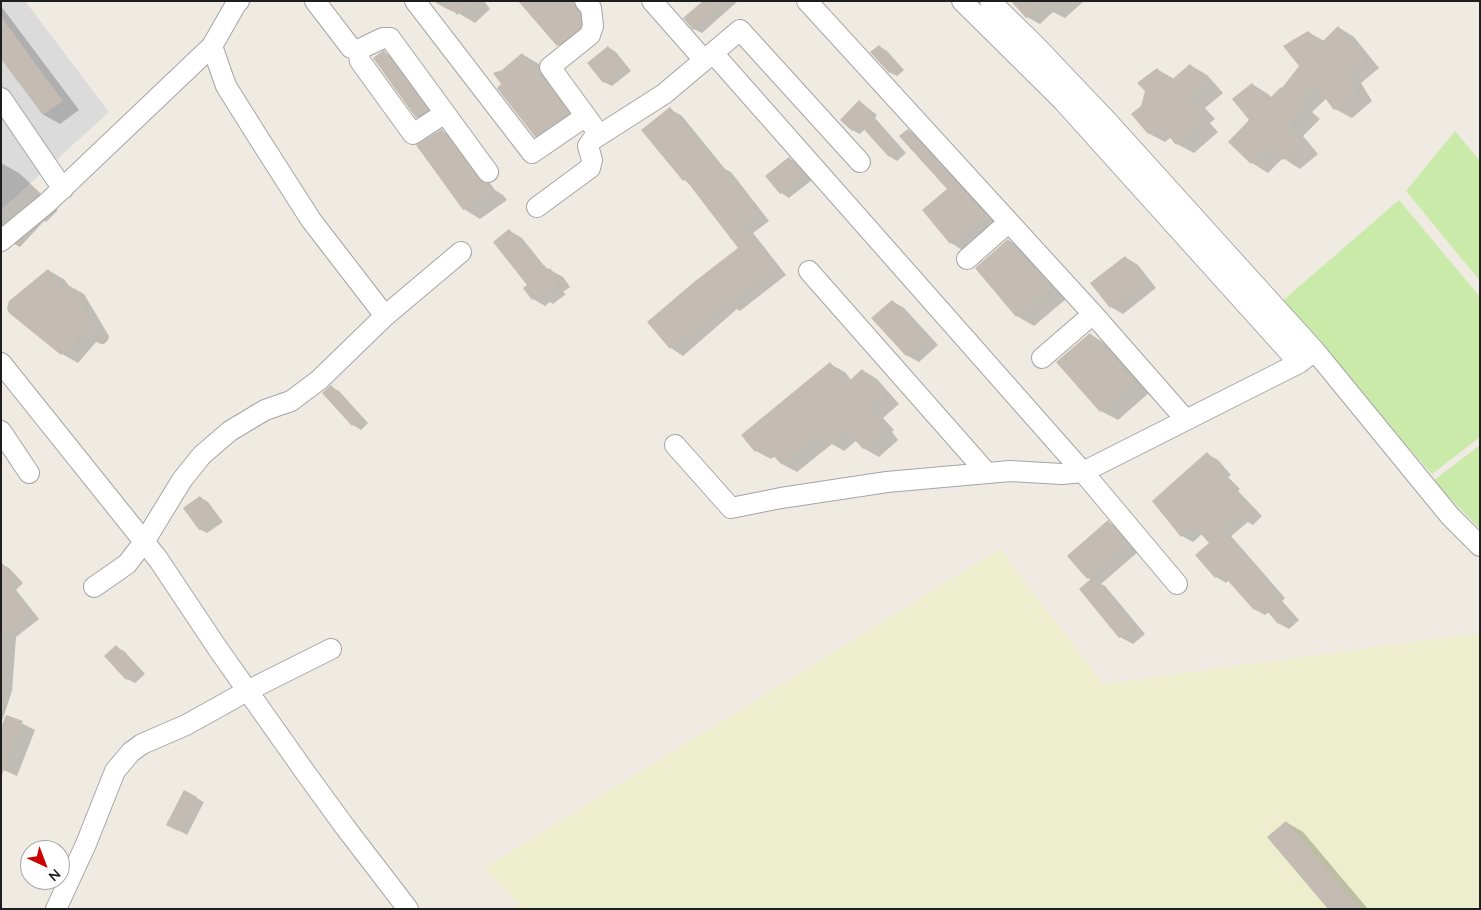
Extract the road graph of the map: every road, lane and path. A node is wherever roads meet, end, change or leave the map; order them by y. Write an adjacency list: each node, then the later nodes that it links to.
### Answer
1 (239, 1): 9 (street)
2 (315, 1): 10 (street)
3 (415, 1): 14 (street)
4 (585, 1): 14 (street)
5 (652, 1): 11 (street)
6 (807, 1): 20 (street)
7 (962, 1): 27 (street)
8 (990, 1): 27 (street)
9 (212, 46): 18 (street); 26 (street)
10 (358, 50): 13 (street); 13 (street)
11 (708, 56): 15 (street); 16 (street); 33 (street)
12 (1, 98): 18 (street)
13 (445, 113): 17 (street)
14 (586, 116): 15 (street)
15 (600, 136): 19 (street)
16 (860, 162)
17 (488, 172)
18 (63, 189): 21 (street)
19 (537, 207)
20 (1009, 222): 23 (street); 25 (street)
21 (1, 241)
22 (461, 252): 26 (street)
23 (967, 260)
24 (809, 271): 35 (street)
25 (1093, 314): 28 (street); 30 (street)
26 (385, 316): 36 (street)
27 (1307, 357): 30 (street); 37 (street)
28 (1042, 358)
29 (1, 363): 36 (street)
30 (1186, 420): 33 (street)
31 (1, 431): 34 (street)
32 (675, 445): 35 (street)
33 (1083, 472): 35 (street); 38 (street)
34 (29, 473)
35 (987, 473)
36 (144, 542): 39 (street); 41 (street)
37 (1480, 546)
38 (1177, 584)
39 (94, 587)
40 (332, 649): 41 (street)
41 (247, 691): 42 (street); 43 (street)
42 (56, 909)
43 (408, 909)

